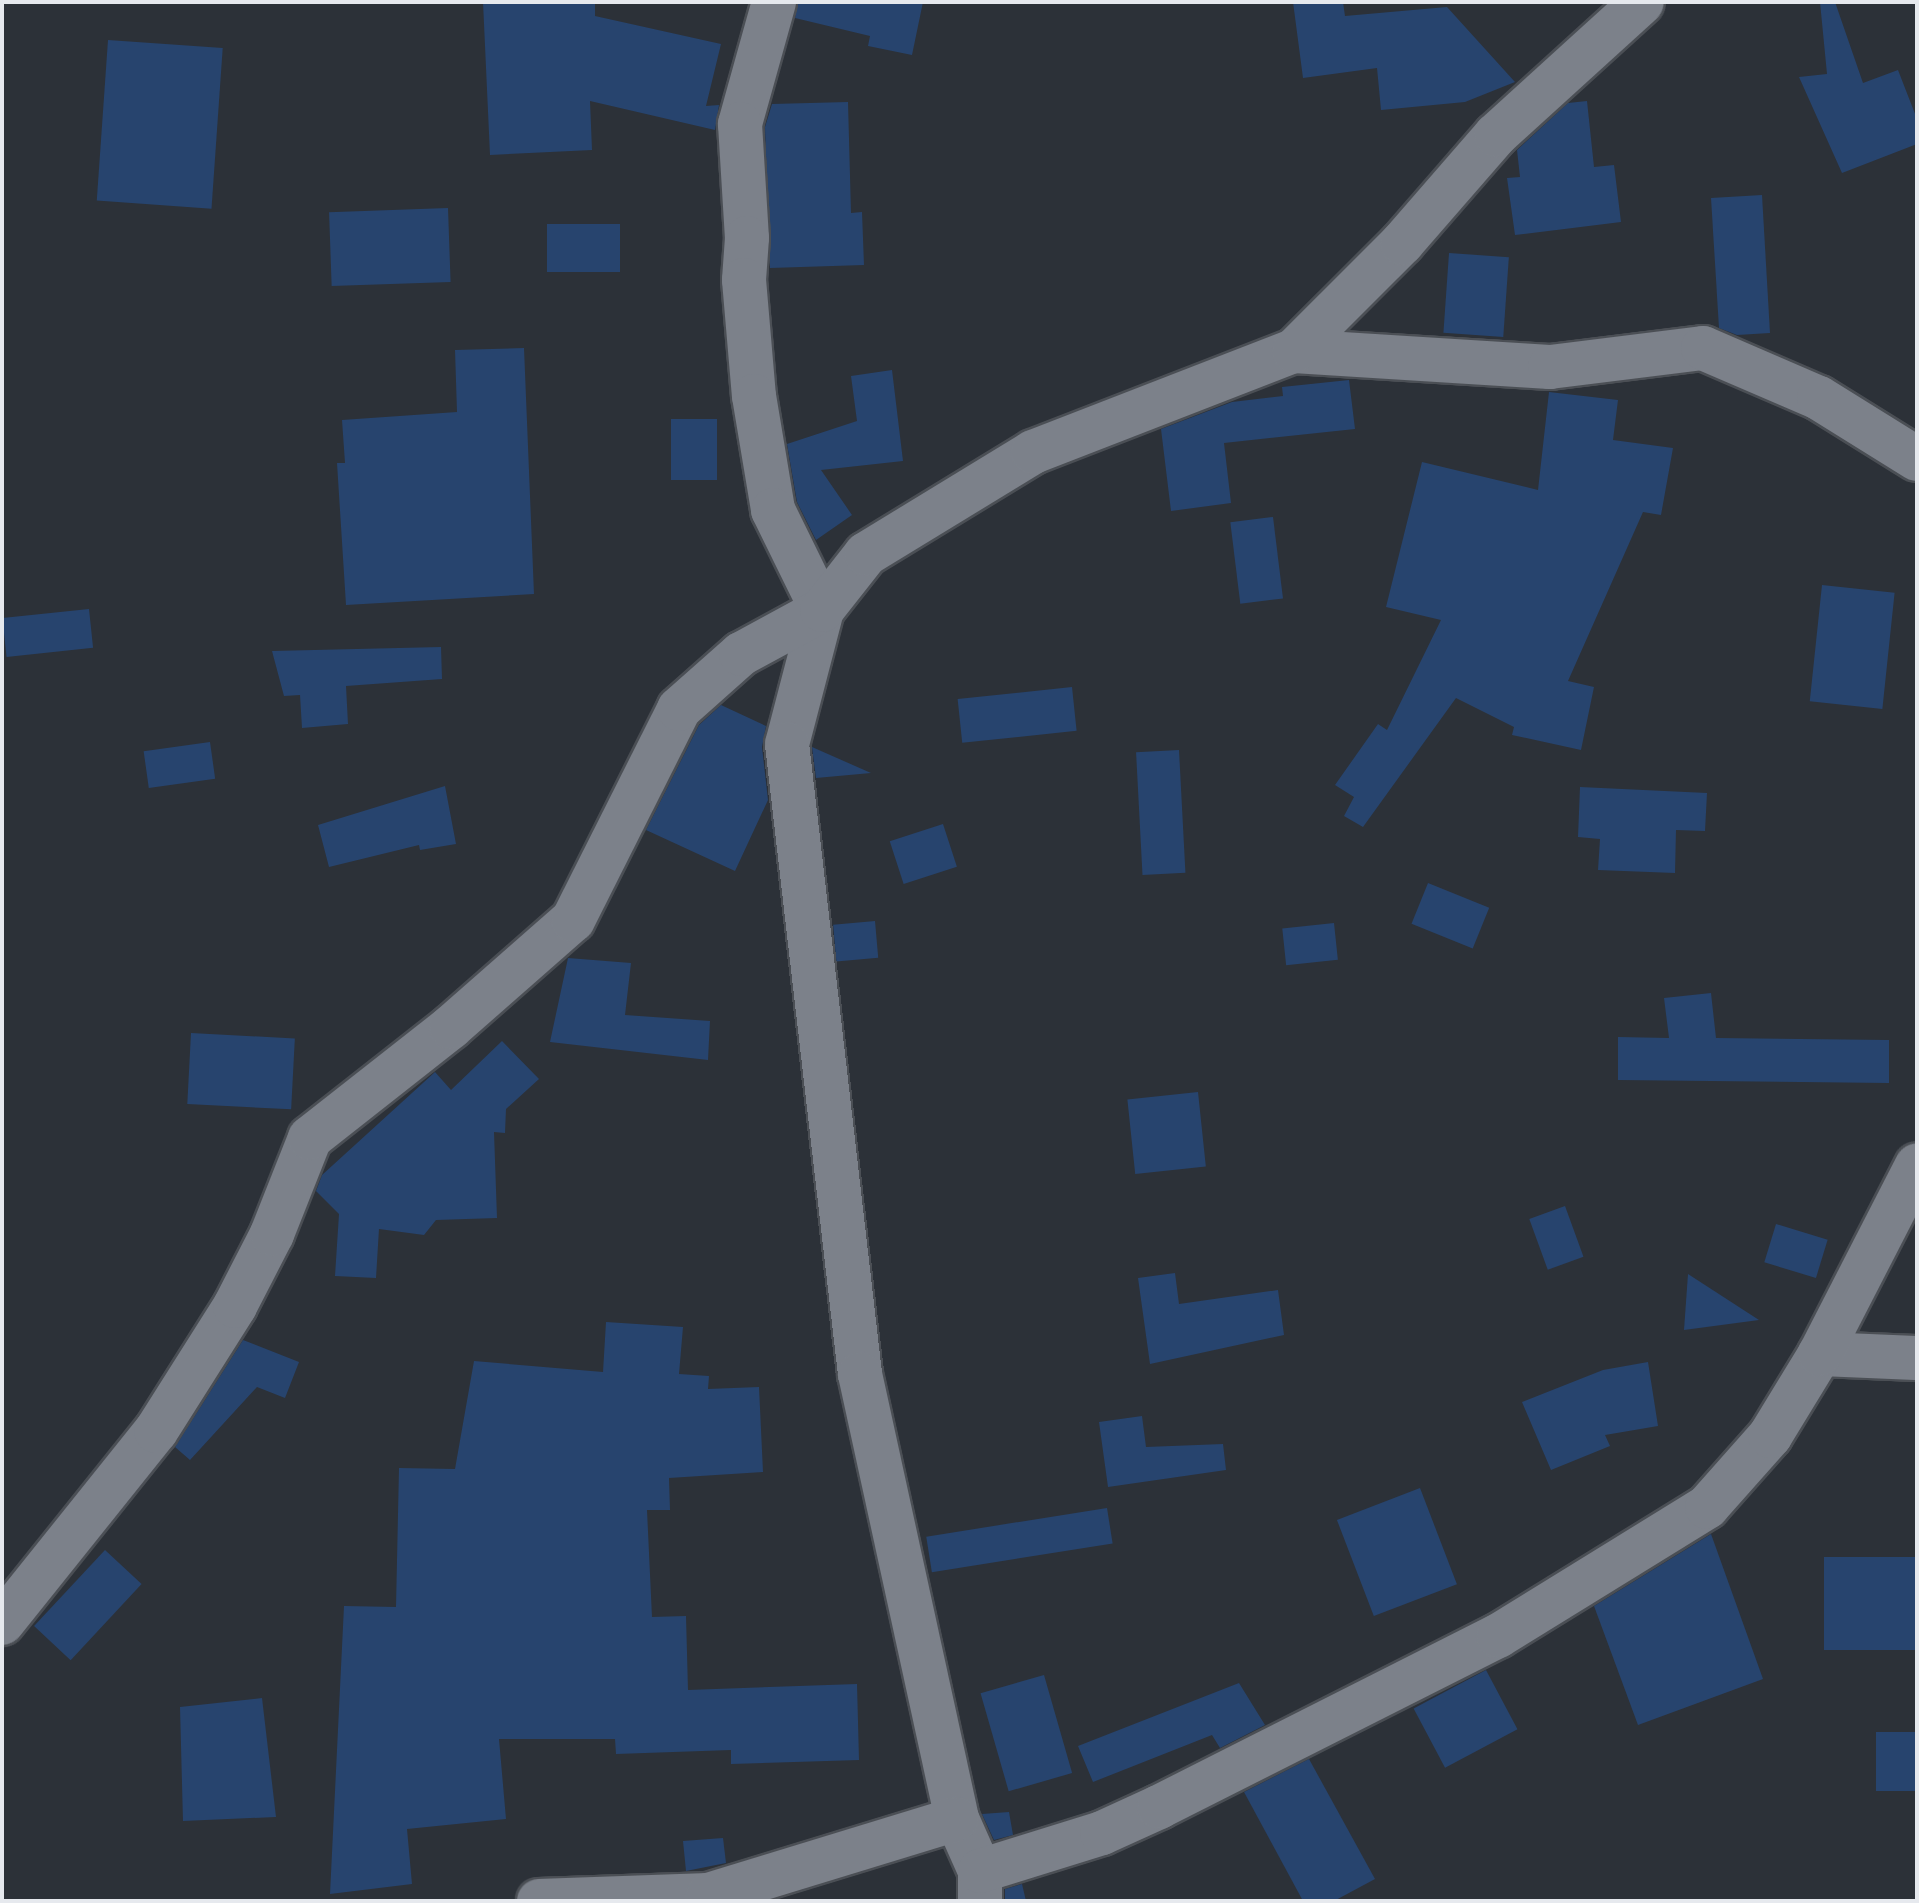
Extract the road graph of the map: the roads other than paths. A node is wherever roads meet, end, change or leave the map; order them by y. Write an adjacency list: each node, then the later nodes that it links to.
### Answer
1 (774, 2): 5 (street)
2 (1642, 2): 3 (street)
3 (1294, 351): 4 (street); 5 (street)
4 (1917, 459)
5 (822, 610): 9 (street); 10 (street)
6 (1917, 1165): 7 (street)
7 (1820, 1354): 8 (street); 11 (street)
8 (1917, 1358)
9 (2, 1623)
10 (957, 1819): 11 (street); 12 (street)
11 (980, 1886)
12 (539, 1901)

